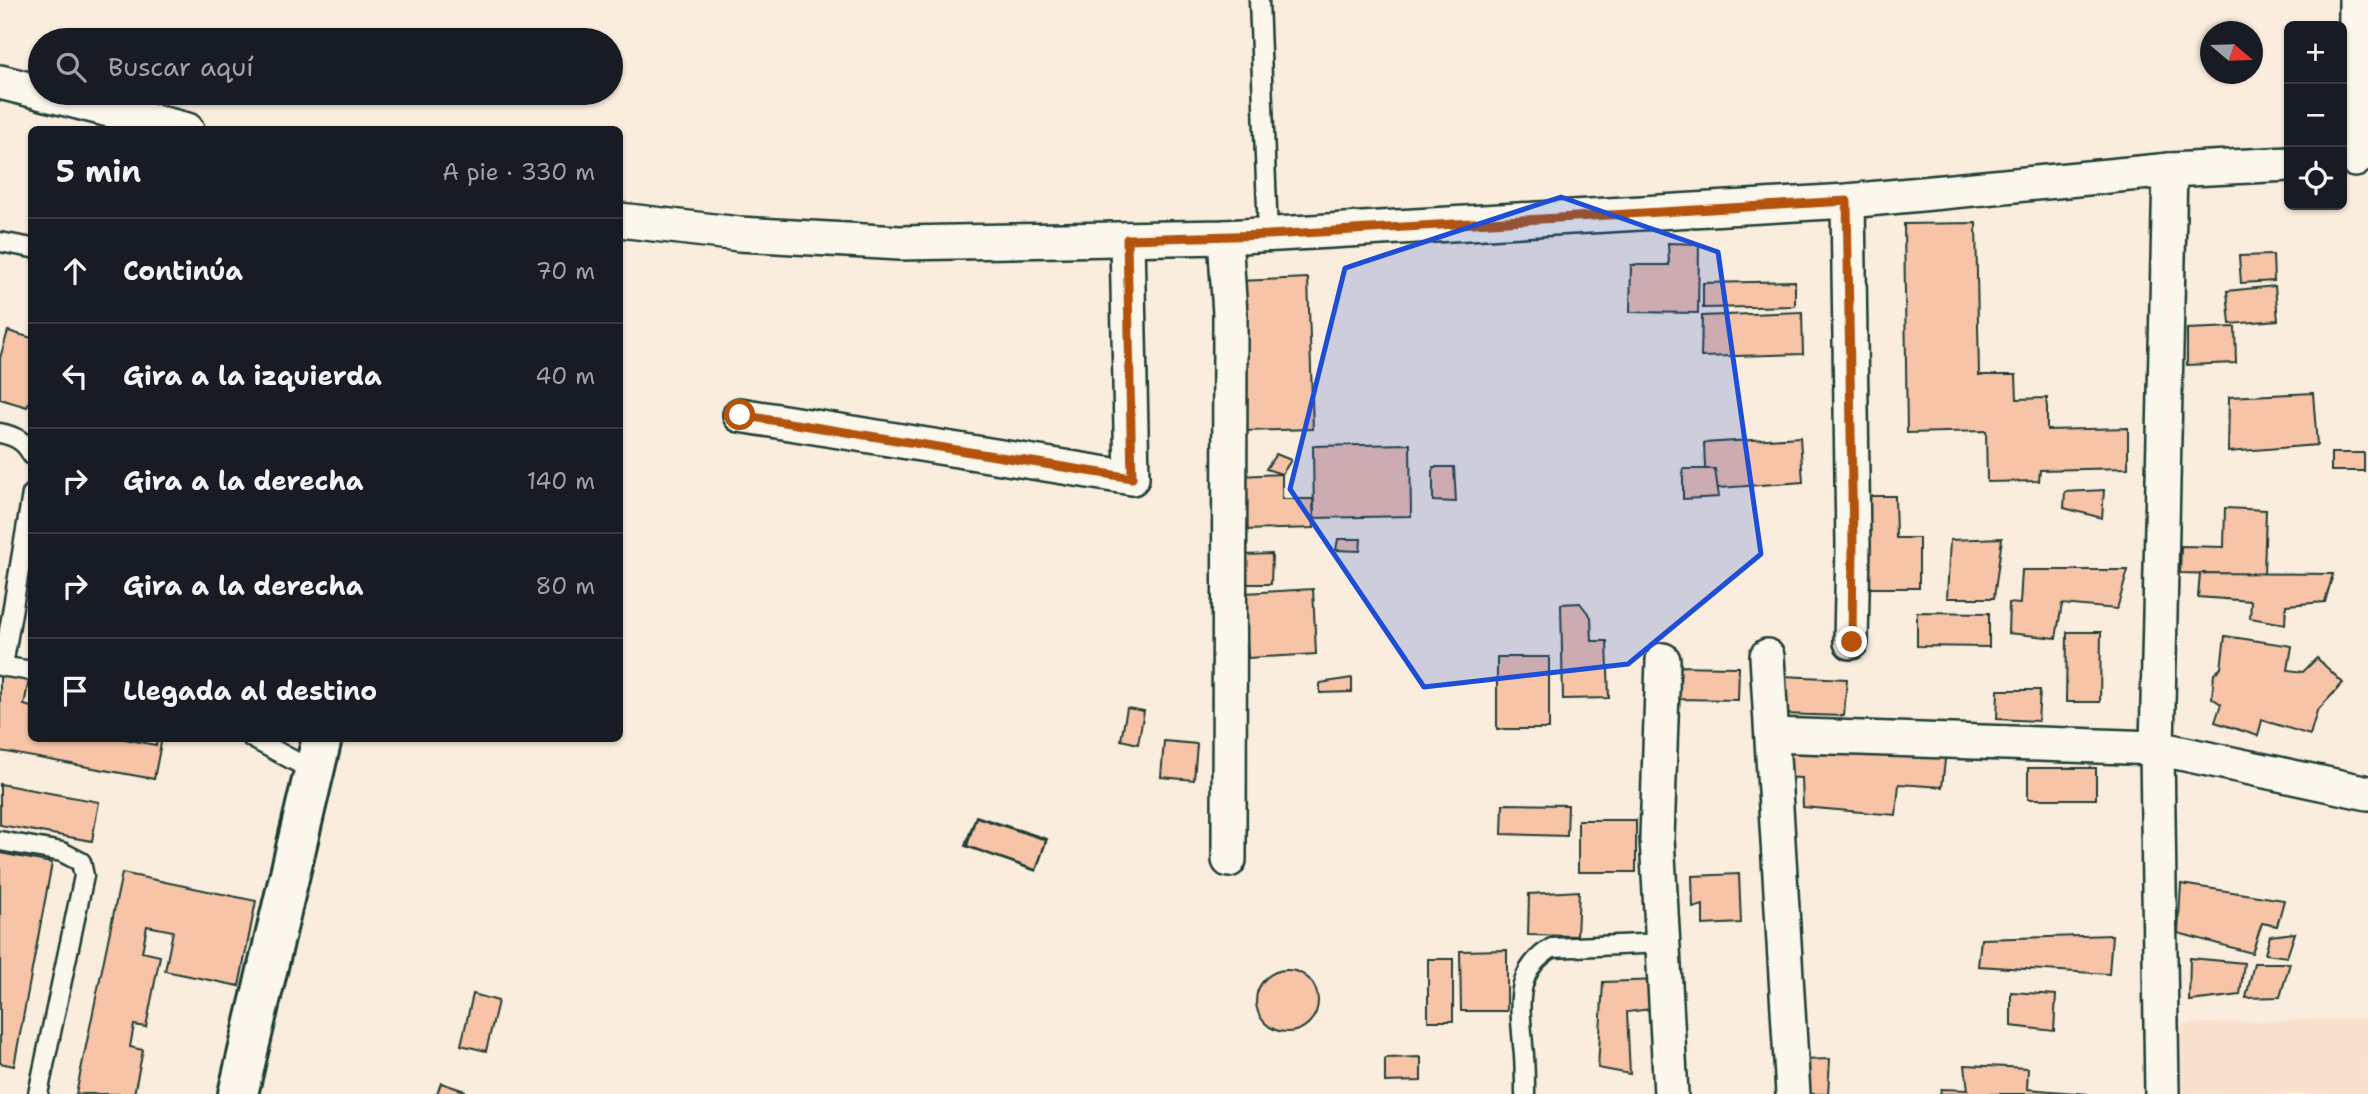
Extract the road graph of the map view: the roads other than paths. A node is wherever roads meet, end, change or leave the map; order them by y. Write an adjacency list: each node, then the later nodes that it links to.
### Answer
1 (1259, 0): 12 (lane)
2 (2356, 0): 7 (street)
3 (0, 82): 4 (street)
4 (28, 89)
5 (92, 105): 6 (street)
6 (172, 126)
7 (2355, 160)
8 (2284, 164): 9 (street)
9 (2170, 170): 10 (street); 28 (street)
10 (1847, 201): 12 (street); 21 (street)
11 (623, 220): 14 (street)
12 (1268, 235): 13 (street)
13 (1225, 237): 14 (street); 32 (street)
14 (1127, 239): 17 (street)
15 (0, 242): 16 (lane)
16 (28, 247)
17 (740, 415)
18 (0, 433): 19 (lane)
19 (28, 450)
20 (28, 516): 24 (lane)
21 (1852, 642)
22 (1767, 656): 26 (street)
23 (1663, 660): 33 (street)
24 (1, 666): 25 (lane)
25 (28, 670)
26 (1773, 735): 28 (street); 38 (street)
27 (268, 742): 29 (lane)
28 (2157, 748): 30 (street); 39 (street)
29 (319, 755): 35 (street)
30 (2368, 793)
31 (0, 841): 34 (lane)
32 (1229, 860)
33 (1663, 943): 36 (lane); 37 (street)
34 (38, 1094)
35 (238, 1094)
36 (1525, 1094)
37 (1671, 1094)
38 (1793, 1094)
39 (2162, 1094)

